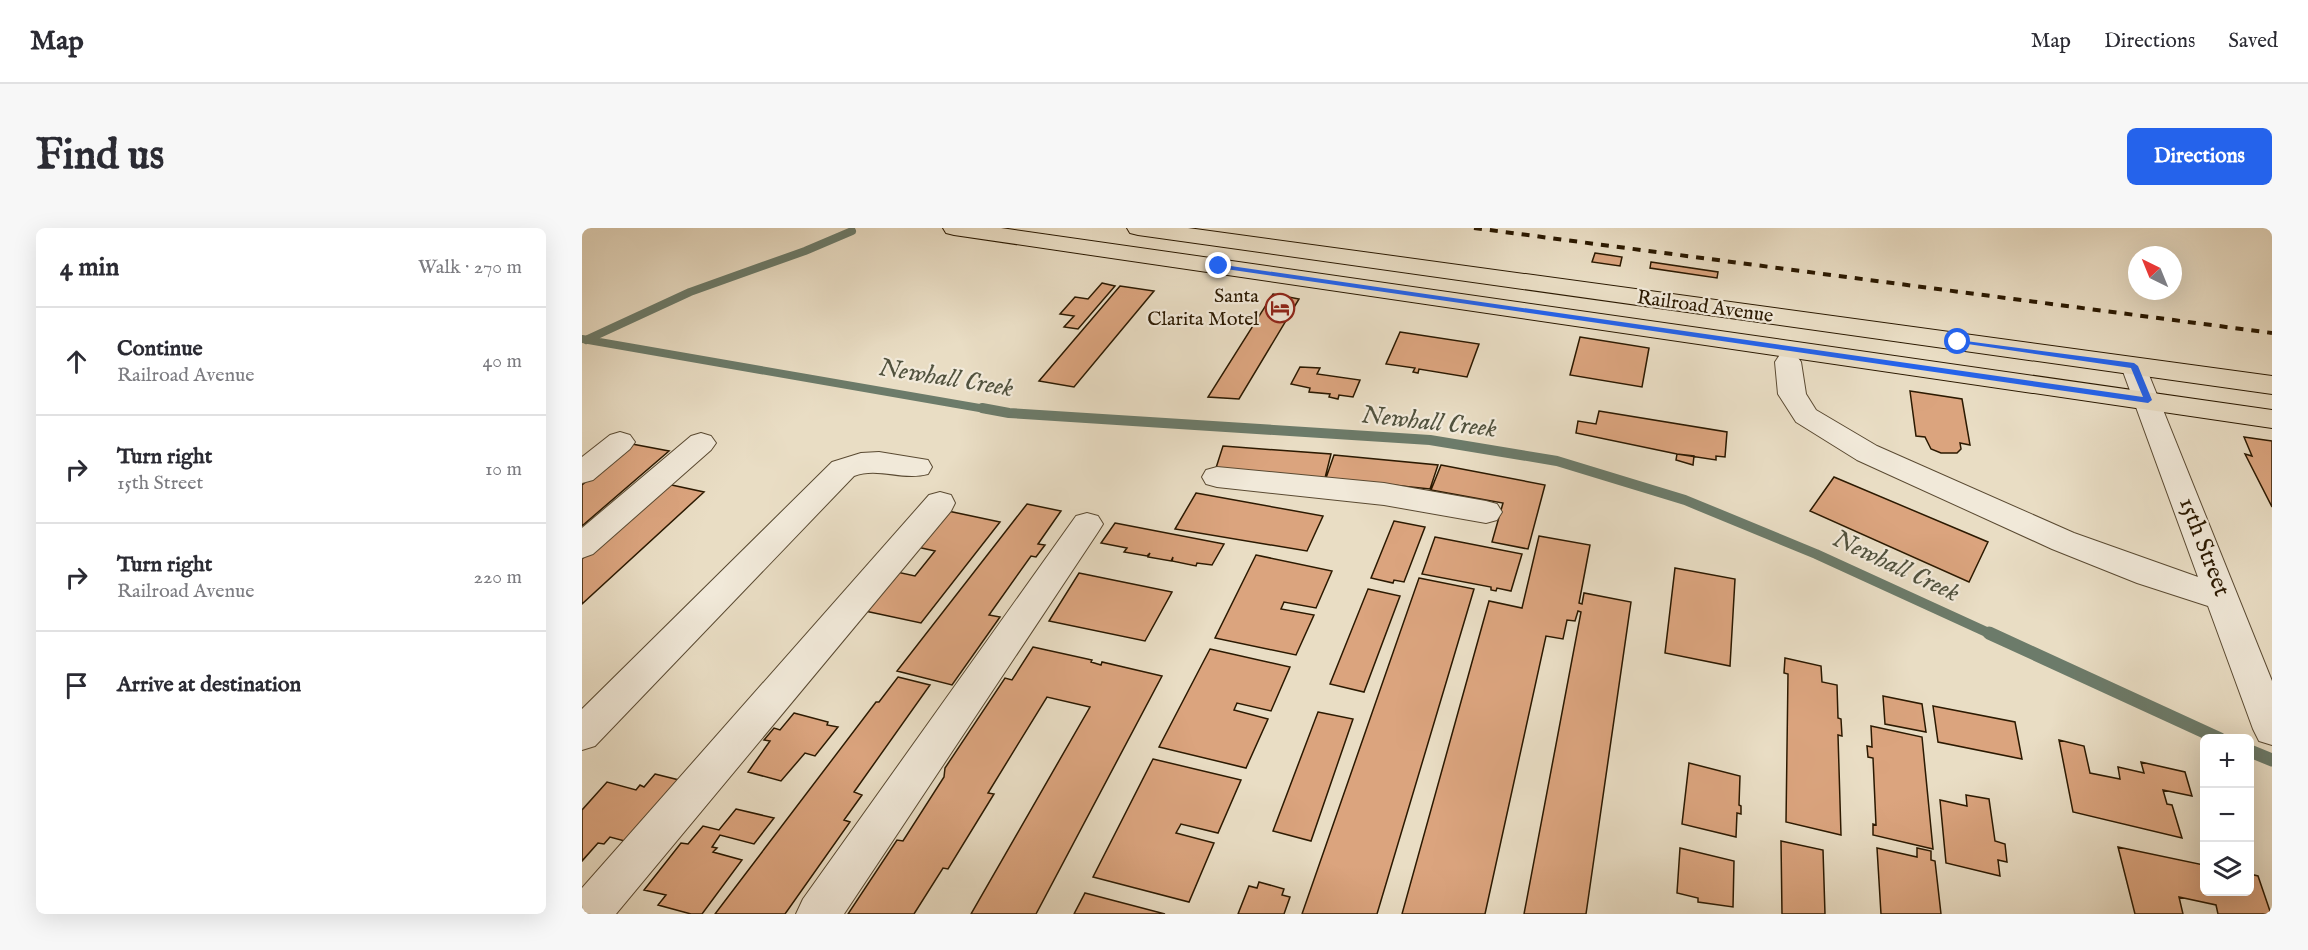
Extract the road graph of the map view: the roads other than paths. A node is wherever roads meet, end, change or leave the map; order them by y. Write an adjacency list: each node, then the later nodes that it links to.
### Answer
1 (954, 228): 3 (main road, Railroad Avenue)
2 (1138, 228): 4 (main road, Railroad Avenue)
3 (1236, 268): 4 (main road); 8 (main road, Railroad Avenue)
4 (1432, 270): 6 (main road, Railroad Avenue)
5 (1788, 362): 19 (street)
6 (2134, 366): 7 (main road, Railroad Avenue); 8 (street, 15th Street)
7 (2272, 385)
8 (2148, 400): 9 (main road, Railroad Avenue); 19 (street, 15th Street)
9 (2272, 419)
10 (621, 442): 13 (street)
11 (701, 443): 18 (street)
12 (917, 467): 21 (street)
13 (582, 473)
14 (1217, 477): 16 (street)
15 (940, 503): 22 (street)
16 (1486, 512)
17 (1087, 524): 23 (street)
18 (582, 546)
19 (2223, 597): 20 (street, 15th Street)
20 (2272, 729)
21 (582, 734)
22 (588, 914)
23 (818, 914)

